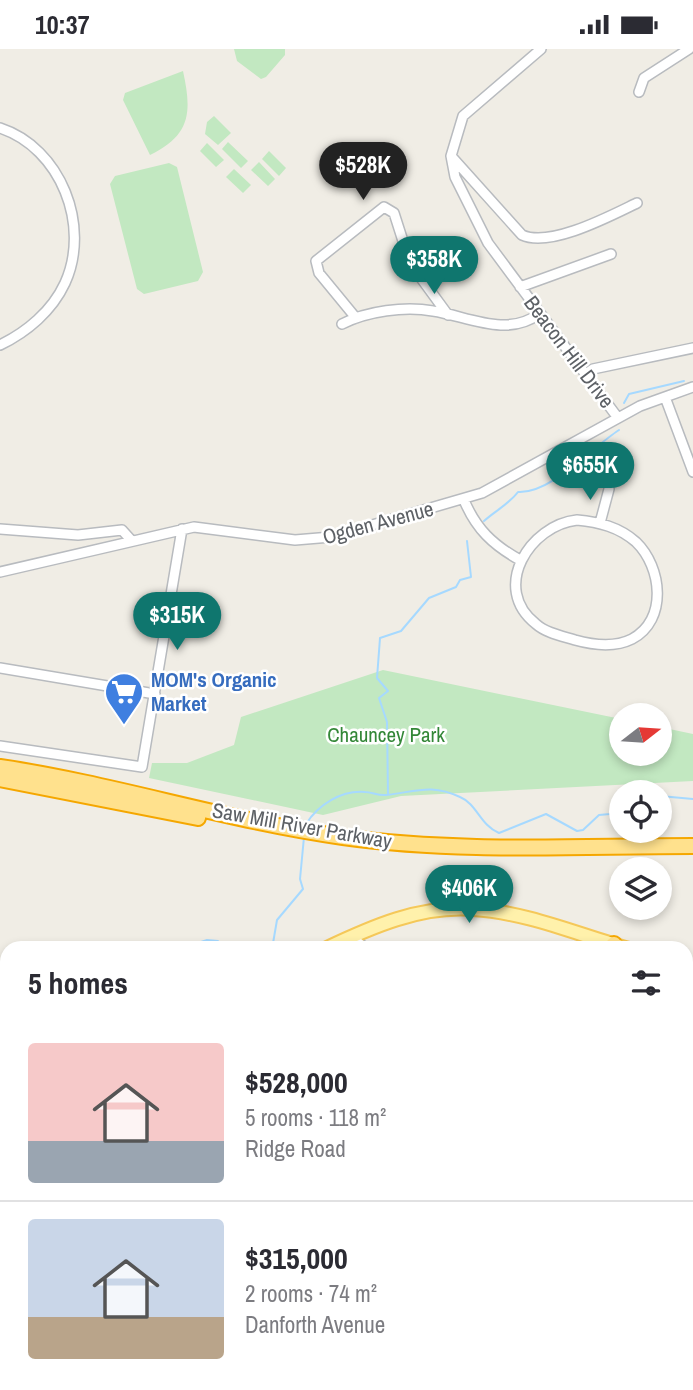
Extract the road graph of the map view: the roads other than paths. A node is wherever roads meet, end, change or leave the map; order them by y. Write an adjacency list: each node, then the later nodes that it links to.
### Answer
1 (541, 49): 5 (street)
2 (689, 49): 3 (street)
3 (639, 92)
4 (0, 128): 13 (street)
5 (451, 156): 6 (street); 8 (street, Beacon Hill Drive)
6 (637, 202)
7 (611, 254): 8 (street)
8 (520, 287): 9 (street, Beacon Hill Drive)
9 (540, 314): 10 (street); 15 (street, Beacon Hill Drive)
10 (448, 315): 11 (street); 11 (street)
11 (356, 318): 12 (street)
12 (342, 324)
13 (0, 345)
14 (693, 348): 15 (street)
15 (586, 375): 18 (street, Beacon Hill Drive)
16 (693, 387): 17 (street, Ogden Avenue)
17 (666, 397): 18 (street, Ogden Avenue); 19 (street)
18 (618, 418): 21 (street, Ogden Avenue)
19 (693, 472)
20 (609, 489): 22 (street)
21 (464, 500): 23 (street, Ogden Avenue); 26 (street)
22 (600, 523): 26 (street); 26 (street)
23 (182, 529): 25 (street, Ogden Avenue); 29 (street)
24 (0, 530): 25 (street)
25 (131, 540): 27 (street, Ogden Avenue)
26 (520, 560)
27 (0, 572)
28 (0, 668): 29 (street)
29 (155, 694): 30 (street)
30 (0, 746)
31 (0, 767): 33 (highway, Saw Mill River Parkway)
32 (0, 779): 33 (highway, Saw Mill River Parkway)
33 (295, 834): 34 (highway, Saw Mill River Parkway)
34 (321, 838): 35 (highway, Saw Mill River Parkway); 36 (highway, Saw Mill River Parkway)
35 (693, 846)
36 (693, 854)
37 (351, 937): 38 (main road); 39 (street); 40 (main road)
38 (342, 941)
39 (356, 941)
40 (592, 941)

